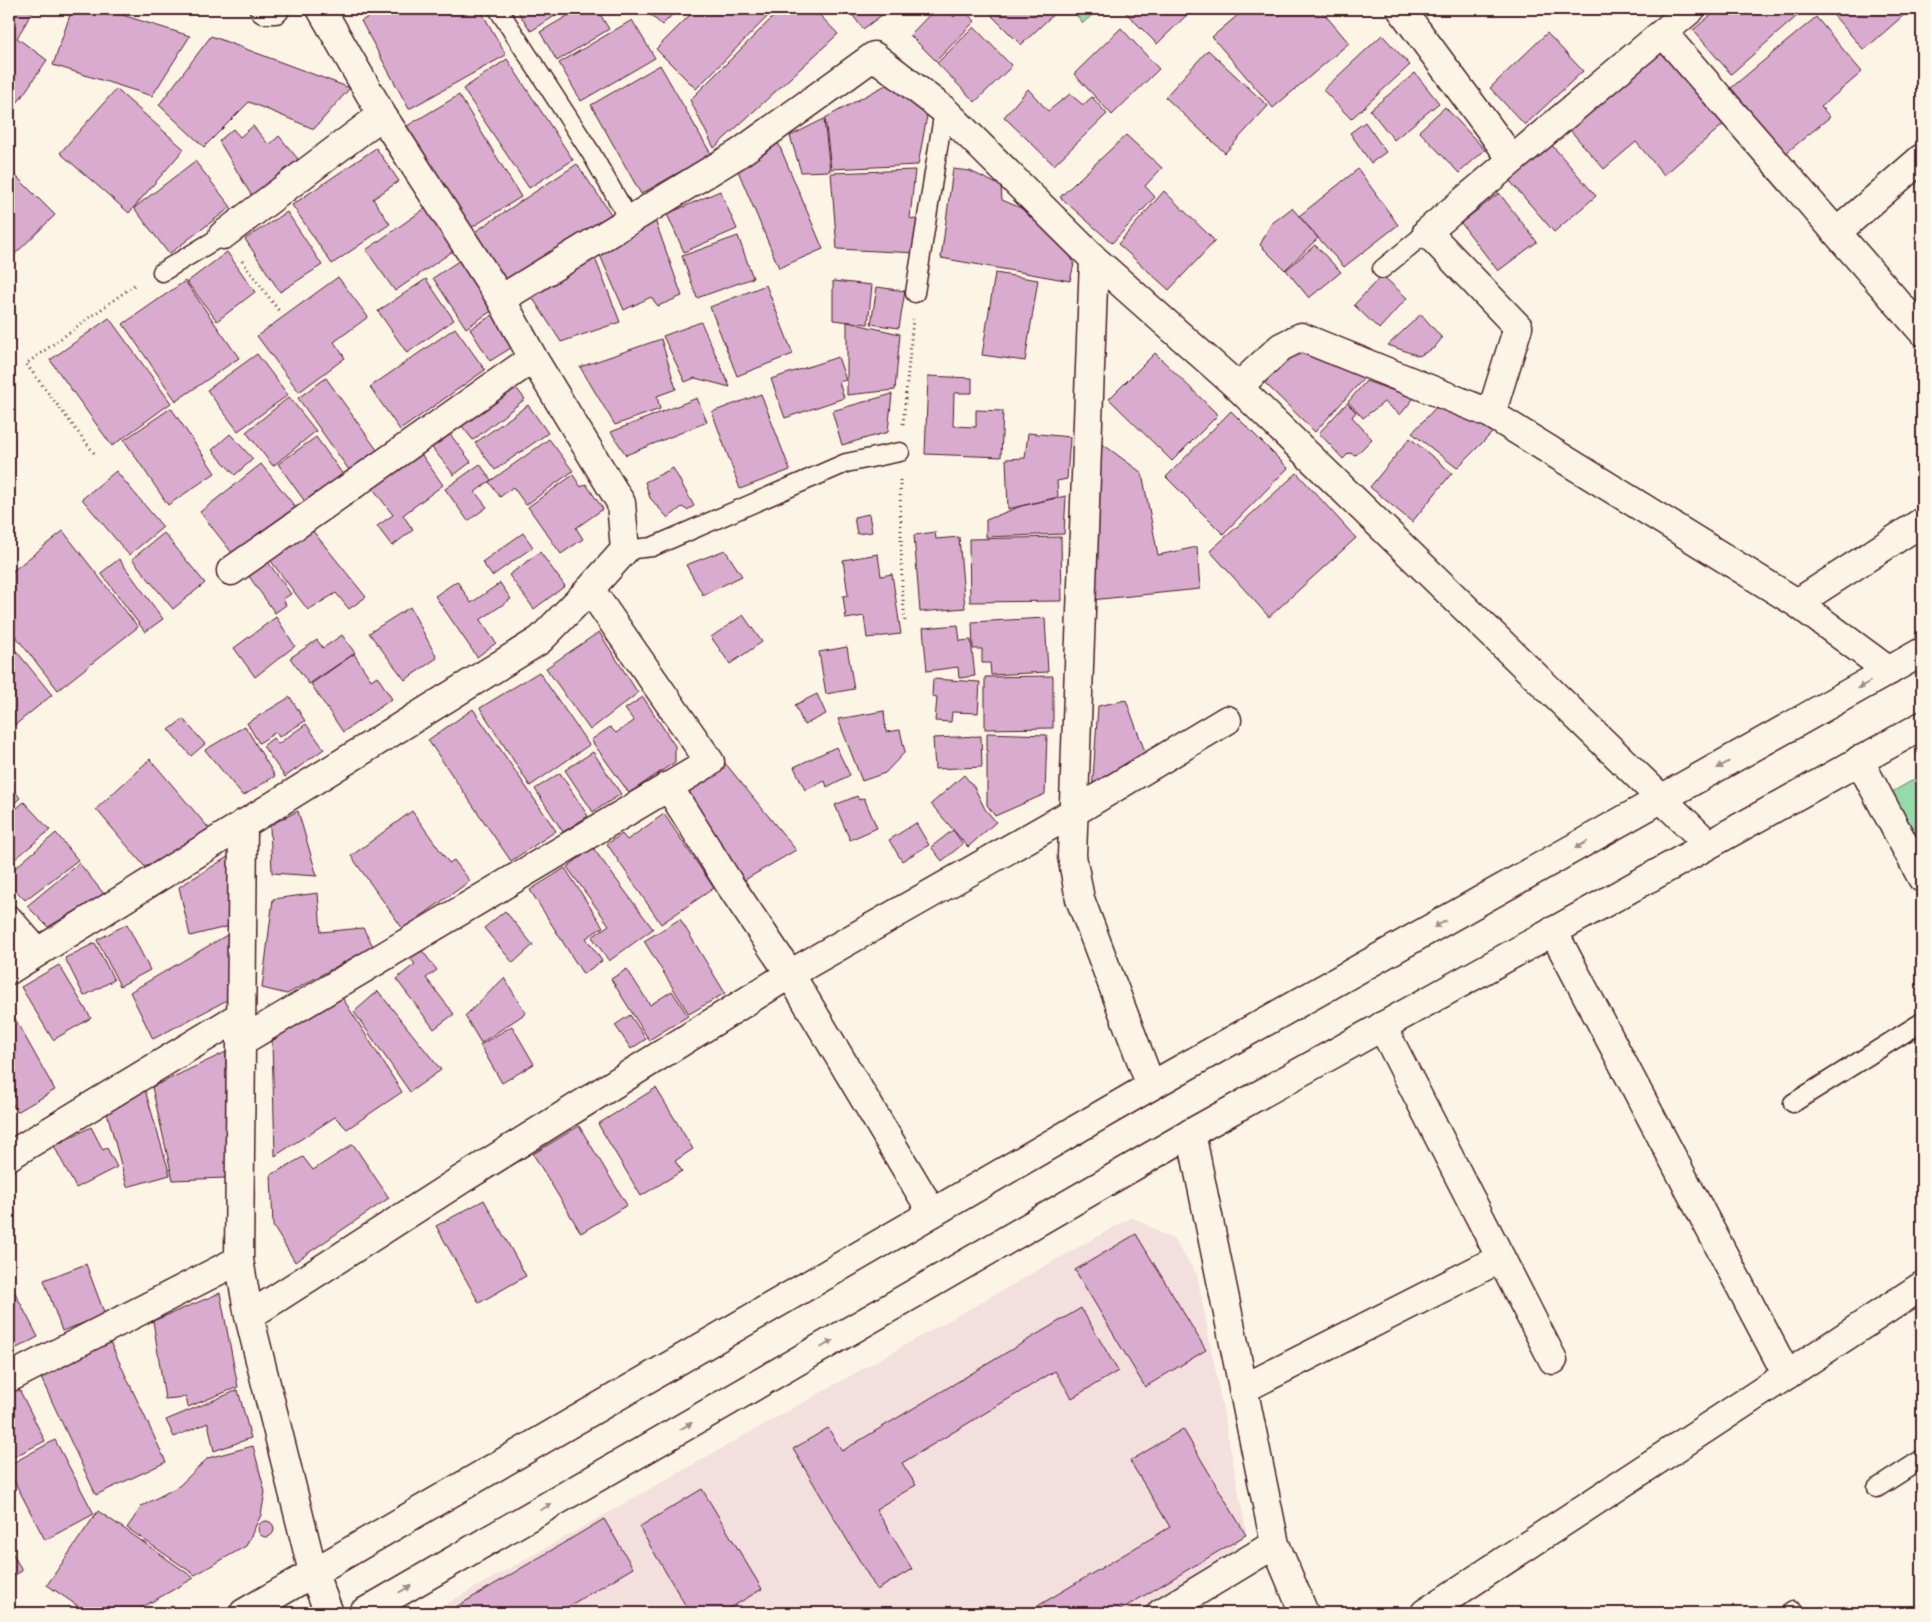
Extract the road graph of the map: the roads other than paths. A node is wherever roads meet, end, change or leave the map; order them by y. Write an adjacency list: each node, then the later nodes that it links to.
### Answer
1 (264, 9): 2 (street)
2 (275, 9)
3 (322, 9): 9 (street)
4 (498, 9): 12 (lane)
5 (1401, 9): 11 (street)
6 (1691, 9): 7 (street)
7 (1663, 32): 11 (street); 14 (street)
8 (944, 110): 12 (street); 16 (street); 19 (lane)
9 (382, 116): 15 (street); 20 (street)
10 (1922, 158): 14 (street)
11 (1512, 159): 13 (street)
12 (630, 221): 20 (street)
13 (1427, 232): 17 (lane); 24 (street)
14 (1837, 232): 21 (street)
15 (223, 234): 18 (lane)
16 (1094, 260): 23 (street); 38 (street)
17 (1382, 269)
18 (162, 272)
19 (915, 293)
20 (501, 299): 22 (street)
21 (1922, 331)
22 (533, 358): 27 (street); 28 (street)
23 (1238, 387): 24 (street); 37 (street)
24 (1491, 414): 30 (street)
25 (900, 452): 27 (lane)
26 (1922, 522): 30 (street)
27 (625, 550): 29 (street)
28 (231, 571)
29 (590, 590): 36 (street); 39 (street)
30 (1797, 603): 32 (street)
31 (1922, 652): 32 (street)
32 (1889, 671): 37 (street, one-way to 37)
33 (1227, 720): 38 (street)
34 (1922, 726): 35 (street)
35 (1859, 760): 40 (street); 41 (street)
36 (668, 786): 46 (street); 49 (street)
37 (1661, 800): 40 (street); 50 (street, one-way to 50)
38 (1074, 812): 46 (street); 50 (street)
39 (243, 824): 44 (street); 49 (street)
40 (1708, 844): 43 (street)
41 (1922, 878)
42 (9, 920): 44 (street)
43 (1553, 931): 48 (street); 60 (street)
44 (37, 952): 45 (street)
45 (9, 970)
46 (790, 974): 54 (street); 58 (street)
47 (1922, 1022): 51 (lane)
48 (1382, 1026): 52 (street); 55 (street)
49 (241, 1029): 53 (street); 56 (street)
50 (1151, 1086): 54 (street)
51 (1794, 1103)
52 (1191, 1133): 62 (street); 69 (street, one-way to 52)
53 (9, 1156)
54 (932, 1212): 66 (street)
55 (1501, 1258): 59 (street); 62 (street)
56 (239, 1260): 58 (street); 61 (street)
57 (1922, 1286): 60 (street)
58 (249, 1316): 66 (street)
59 (1553, 1360)
60 (1787, 1375): 72 (street)
61 (9, 1378)
62 (1244, 1389): 65 (street)
63 (1922, 1459): 64 (lane)
64 (1877, 1488)
65 (1275, 1544): 70 (street); 71 (street)
66 (313, 1572): 67 (street); 68 (street)
67 (244, 1613)
68 (329, 1613)
69 (363, 1613)
70 (1161, 1613)
71 (1304, 1613)
72 (1425, 1613)

